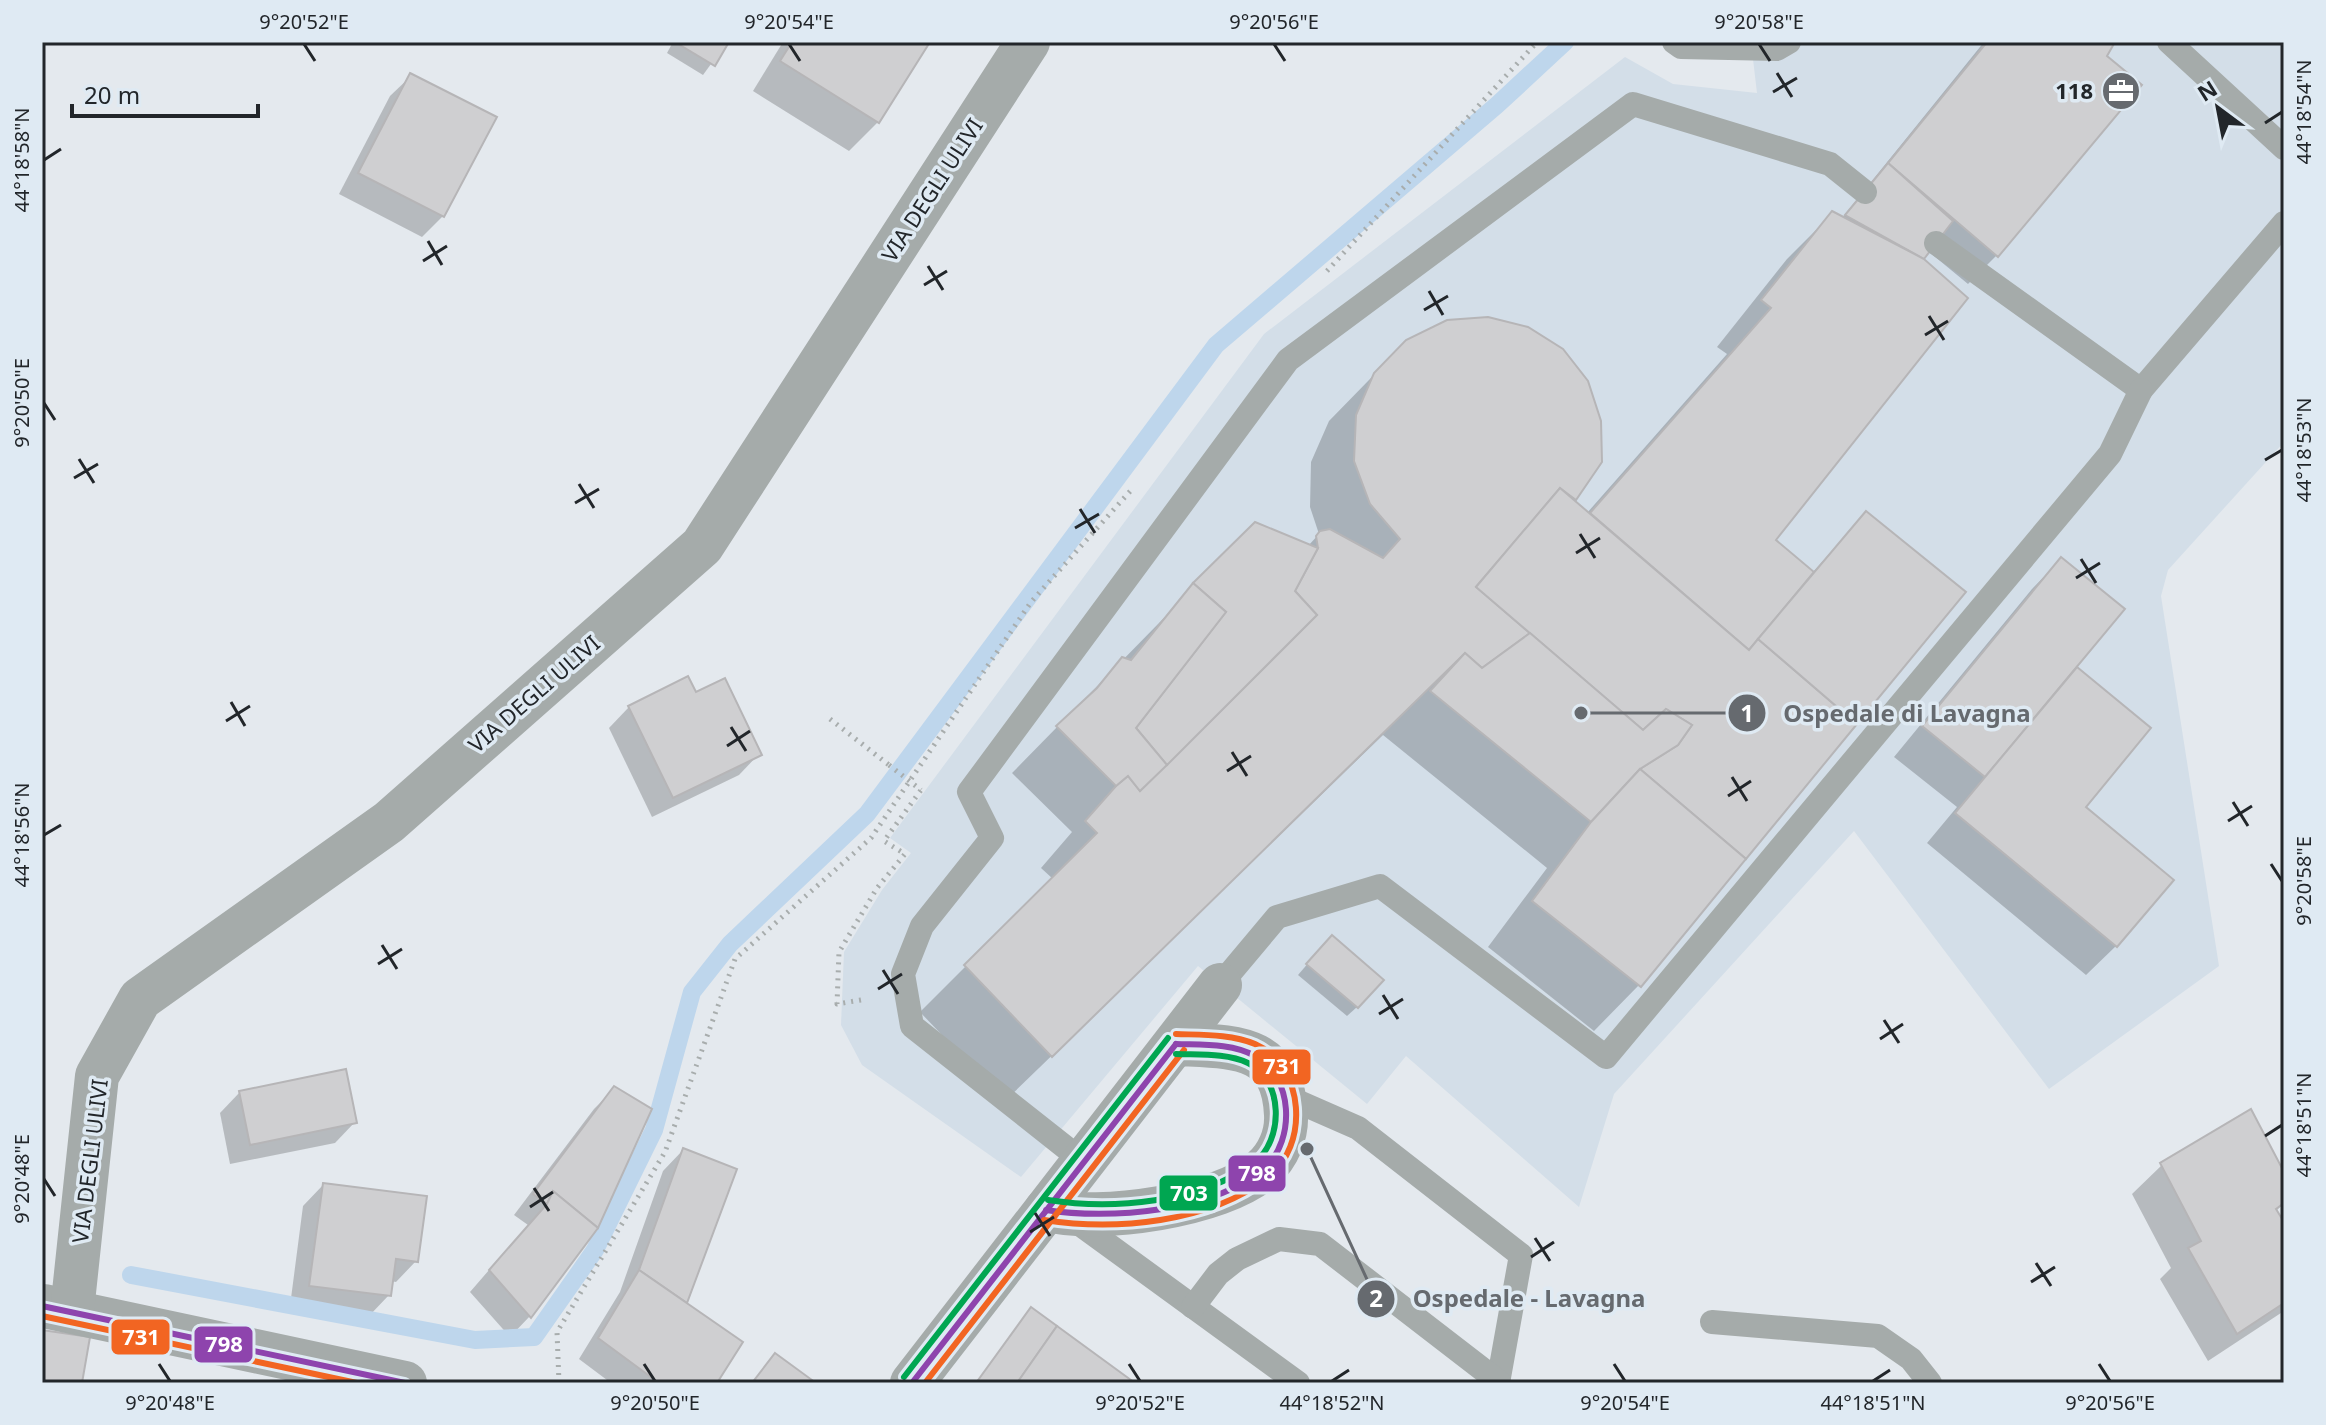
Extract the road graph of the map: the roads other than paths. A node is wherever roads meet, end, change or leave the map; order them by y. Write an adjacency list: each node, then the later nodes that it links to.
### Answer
1 (1028, 42): 16 (street, VIA DEGLI ULIVI)
2 (1674, 42): 3 (lane)
3 (1789, 42)
4 (2169, 42): 5 (lane)
5 (2284, 148)
6 (1865, 192): 13 (lane)
7 (2284, 223): 9 (lane)
8 (1936, 243): 9 (lane)
9 (2141, 390): 10 (lane)
10 (1220, 985): 11 (street)
11 (1176, 1044): 12 (street); 13 (street)
12 (1285, 1096): 14 (street); 21 (lane)
13 (1084, 1162): 14 (street)
14 (1057, 1213): 15 (lane); 19 (street)
15 (1193, 1307): 20 (lane); 21 (lane)
16 (57, 1308): 18 (street)
17 (1712, 1322): 22 (lane)
18 (405, 1383)
19 (912, 1383)
20 (1298, 1383)
21 (1498, 1383)
22 (1930, 1383)

